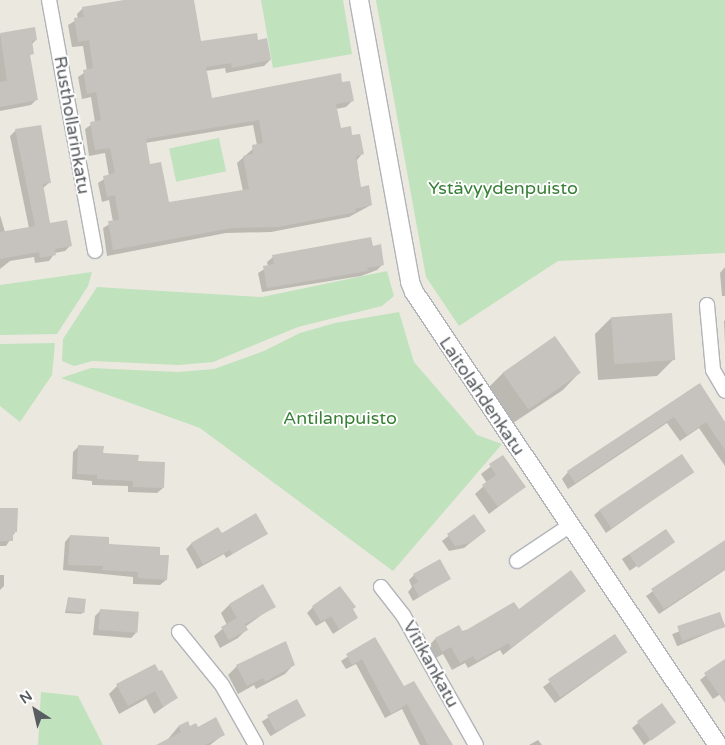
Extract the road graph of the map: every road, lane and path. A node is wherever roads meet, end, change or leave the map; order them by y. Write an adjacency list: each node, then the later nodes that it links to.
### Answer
1 (49, 0): 3 (street, Rusthollarinkatu)
2 (359, 0): 6 (street, Laitolahdenkatu)
3 (95, 251)
4 (708, 305): 5 (street)
5 (725, 391)
6 (569, 526): 7 (street); 12 (street, Laitolahdenkatu)
7 (517, 561)
8 (381, 587): 11 (street, Vitikankatu)
9 (179, 632): 10 (street)
10 (256, 745)
11 (476, 745)
12 (718, 745)

